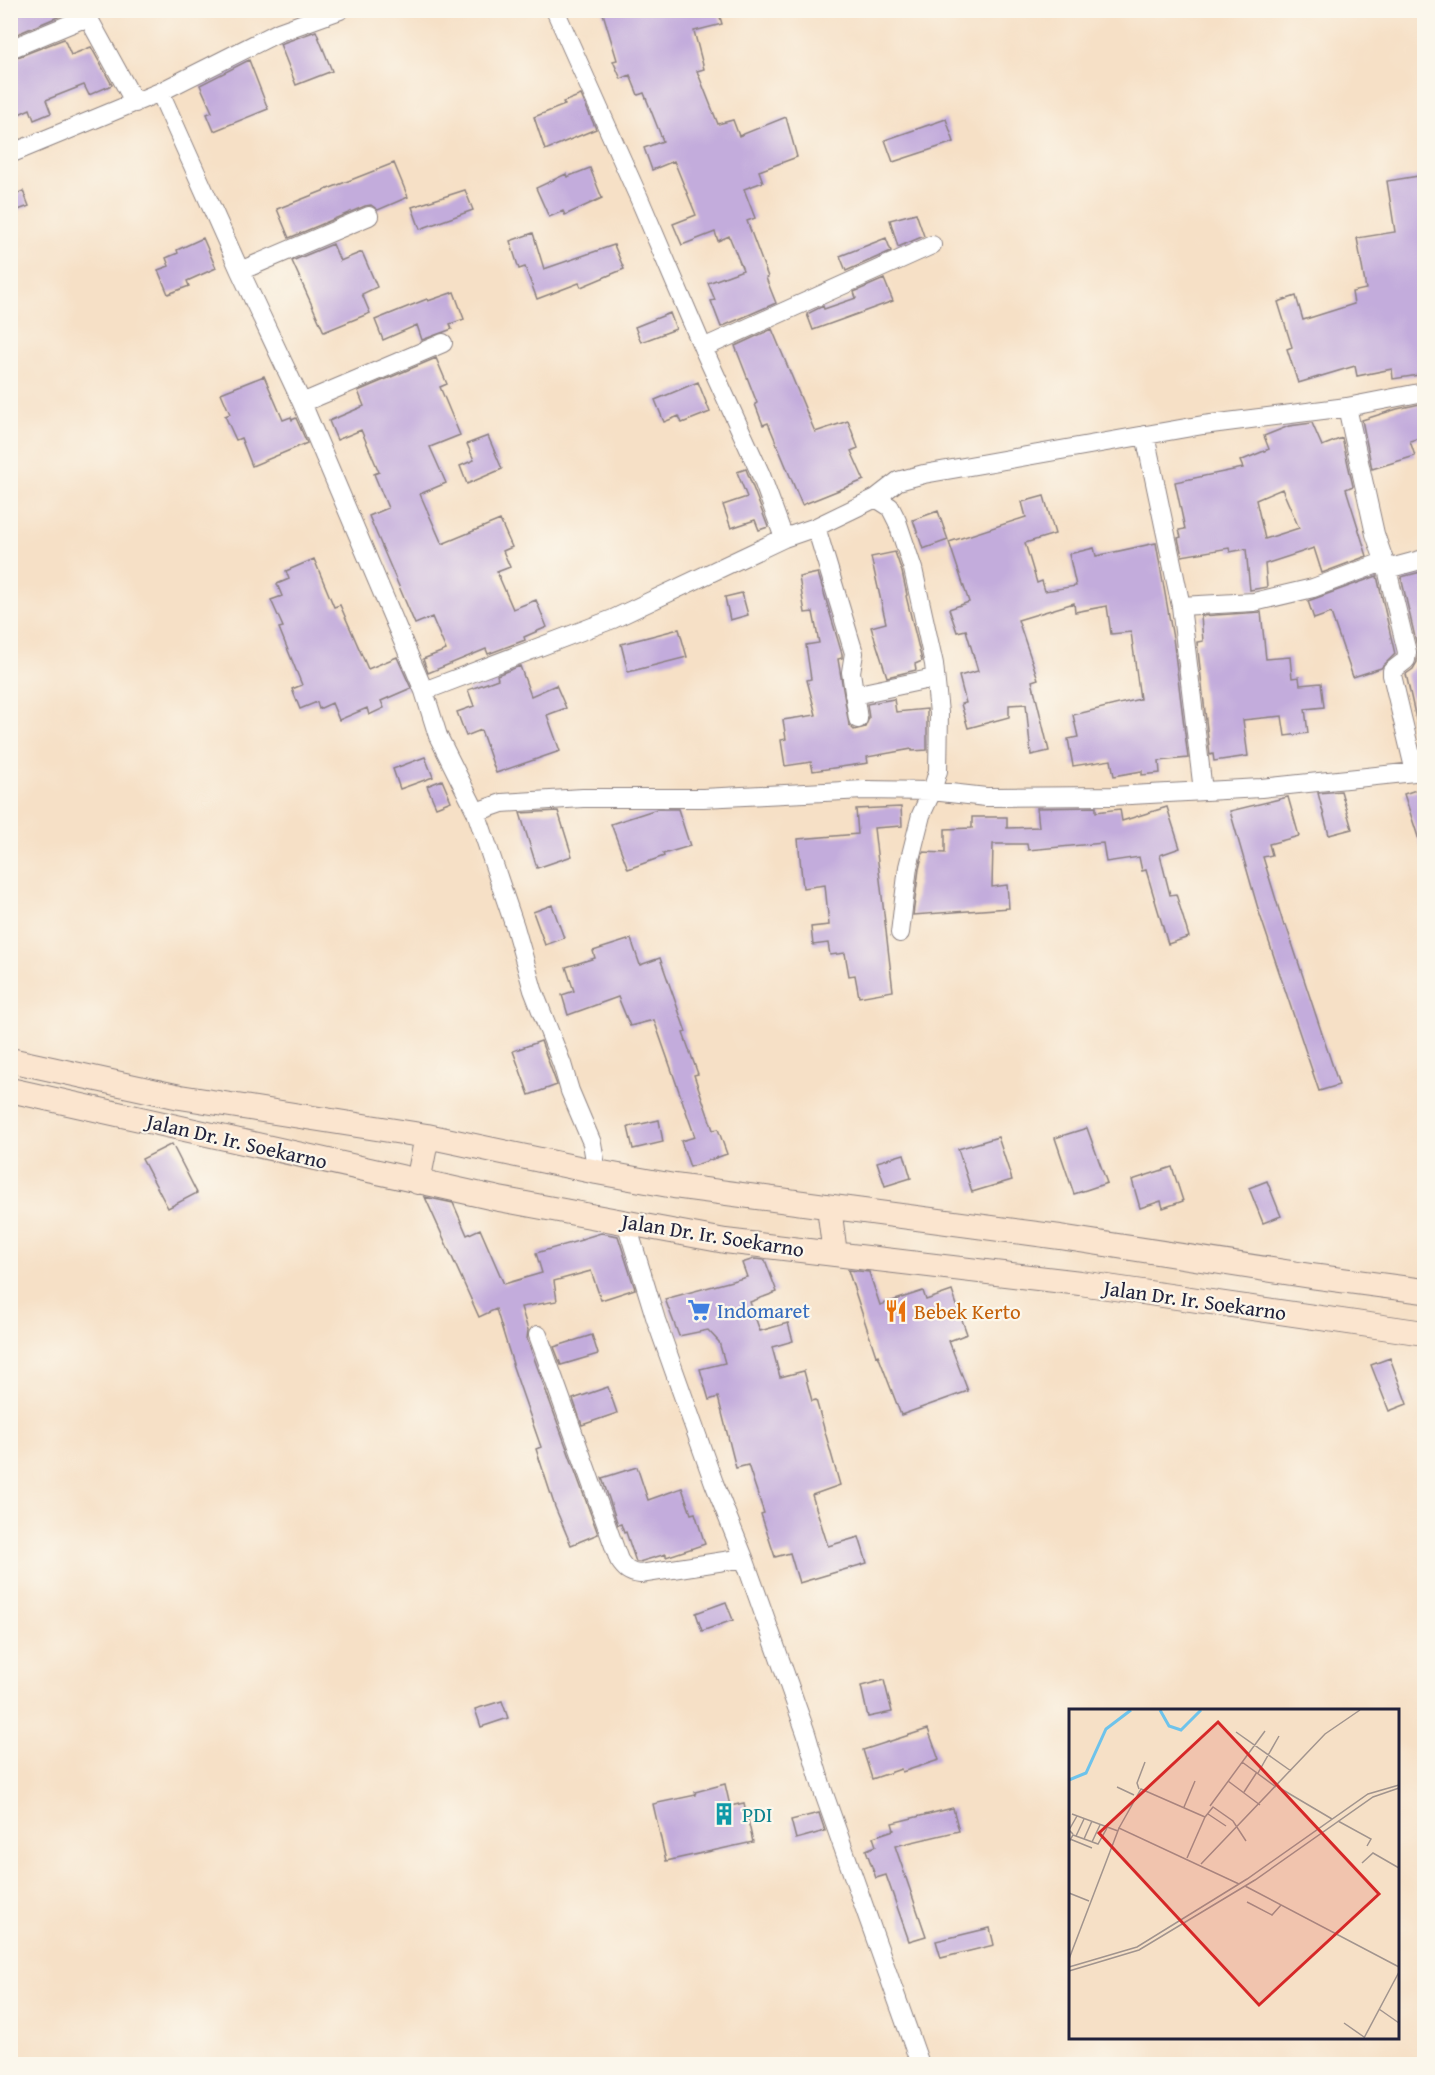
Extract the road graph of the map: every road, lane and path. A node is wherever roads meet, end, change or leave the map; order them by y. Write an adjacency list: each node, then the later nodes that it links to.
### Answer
1 (340, 10): 5 (street)
2 (555, 10): 12 (street)
3 (86, 14): 4 (street); 6 (street)
4 (10, 49)
5 (160, 92): 6 (street); 10 (street)
6 (135, 103): 7 (street)
7 (10, 154)
8 (369, 216): 10 (street)
9 (932, 245): 12 (street)
10 (240, 271): 14 (street)
11 (443, 343): 14 (street)
12 (703, 348): 19 (street)
13 (1425, 392): 15 (street)
14 (302, 403): 24 (street)
15 (1347, 407): 16 (street); 21 (street)
16 (1145, 435): 17 (street); 22 (street)
17 (876, 498): 18 (street); 23 (street)
18 (816, 528): 19 (street); 25 (street)
19 (784, 538): 24 (street)
20 (1425, 559): 21 (street)
21 (1385, 565): 22 (street); 27 (street)
22 (1181, 606): 29 (street)
23 (934, 678): 25 (street); 28 (street)
24 (424, 691): 30 (street)
25 (854, 695): 26 (street)
26 (858, 719)
27 (1420, 772): 29 (street)
28 (932, 791): 29 (street); 30 (street); 31 (street)
29 (1203, 791)
30 (476, 812): 35 (street)
31 (900, 933)
32 (10, 1060): 34 (main road, Jalan Dr. Ir. Soekarno)
33 (10, 1090): 36 (main road, Jalan Dr. Ir. Soekarno)
34 (427, 1136): 35 (main road, Jalan Dr. Ir. Soekarno); 36 (main road)
35 (597, 1173): 37 (main road, Jalan Dr. Ir. Soekarno)
36 (418, 1182): 38 (main road, Jalan Dr. Ir. Soekarno)
37 (829, 1207): 39 (main road); 40 (main road, Jalan Dr. Ir. Soekarno)
38 (626, 1222): 39 (main road, Jalan Dr. Ir. Soekarno); 43 (street)
39 (835, 1254): 41 (main road, Jalan Dr. Ir. Soekarno)
40 (1425, 1291)
41 (1425, 1333)
42 (538, 1335): 43 (street)
43 (744, 1558): 44 (street)
44 (920, 2064)

